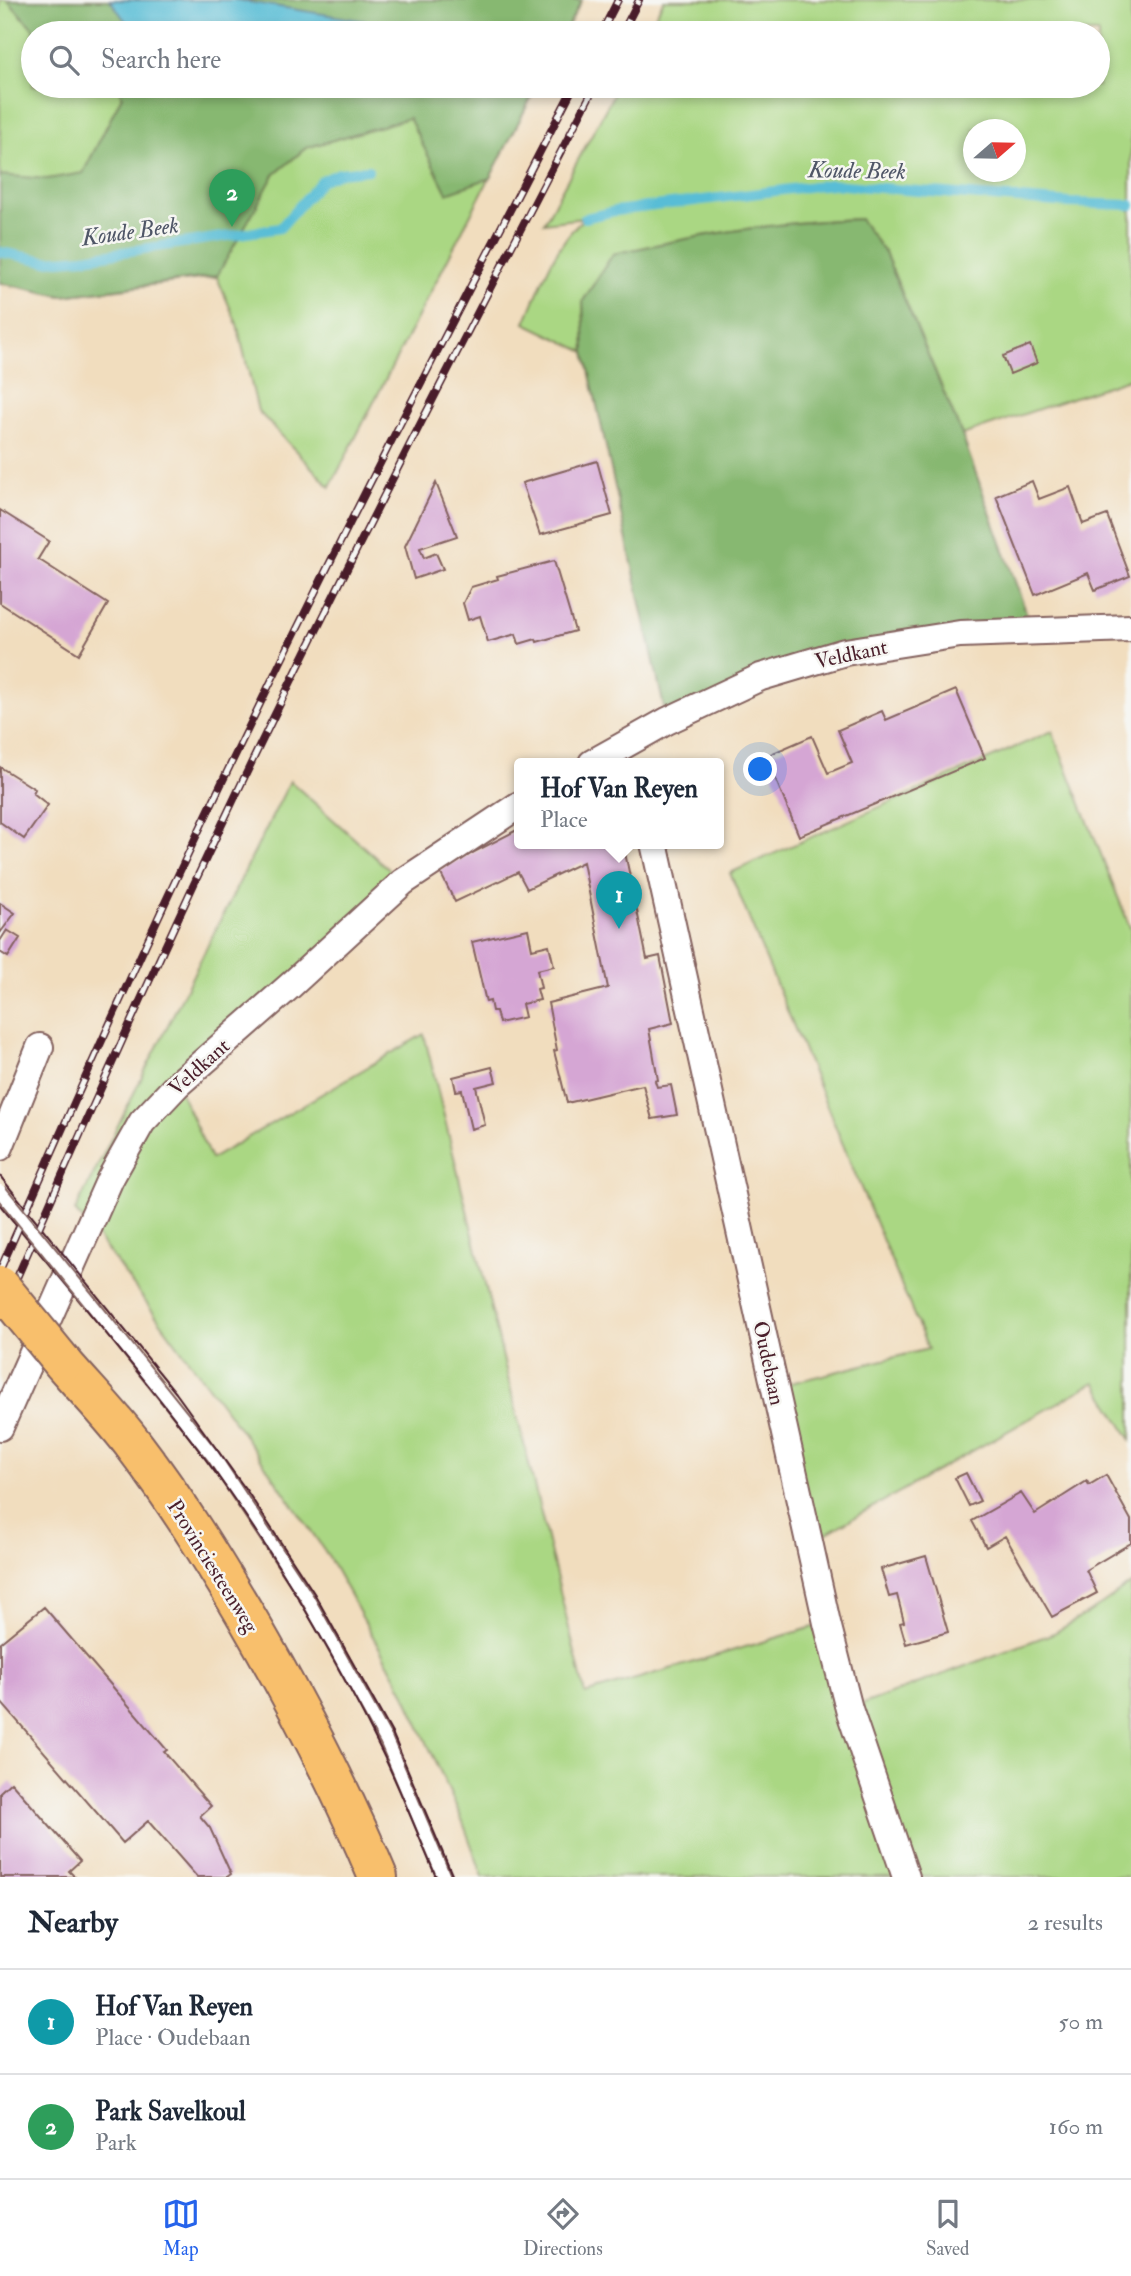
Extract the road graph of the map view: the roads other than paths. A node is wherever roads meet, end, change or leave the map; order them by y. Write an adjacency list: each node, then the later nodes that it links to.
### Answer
1 (1131, 628): 2 (street, Veldkant)
2 (633, 752): 3 (street, Veldkant)
3 (611, 758)
4 (514, 808): 10 (street, Veldkant)
5 (655, 849): 13 (street, Oudebaan)
6 (40, 1046): 7 (street)
7 (0, 1147)
8 (0, 1191): 12 (lane, bridge)
9 (0, 1286): 11 (main road, Provinciesteenweg, bridge)
10 (0, 1427)
11 (378, 1877)
12 (444, 1877)
13 (906, 1877)

